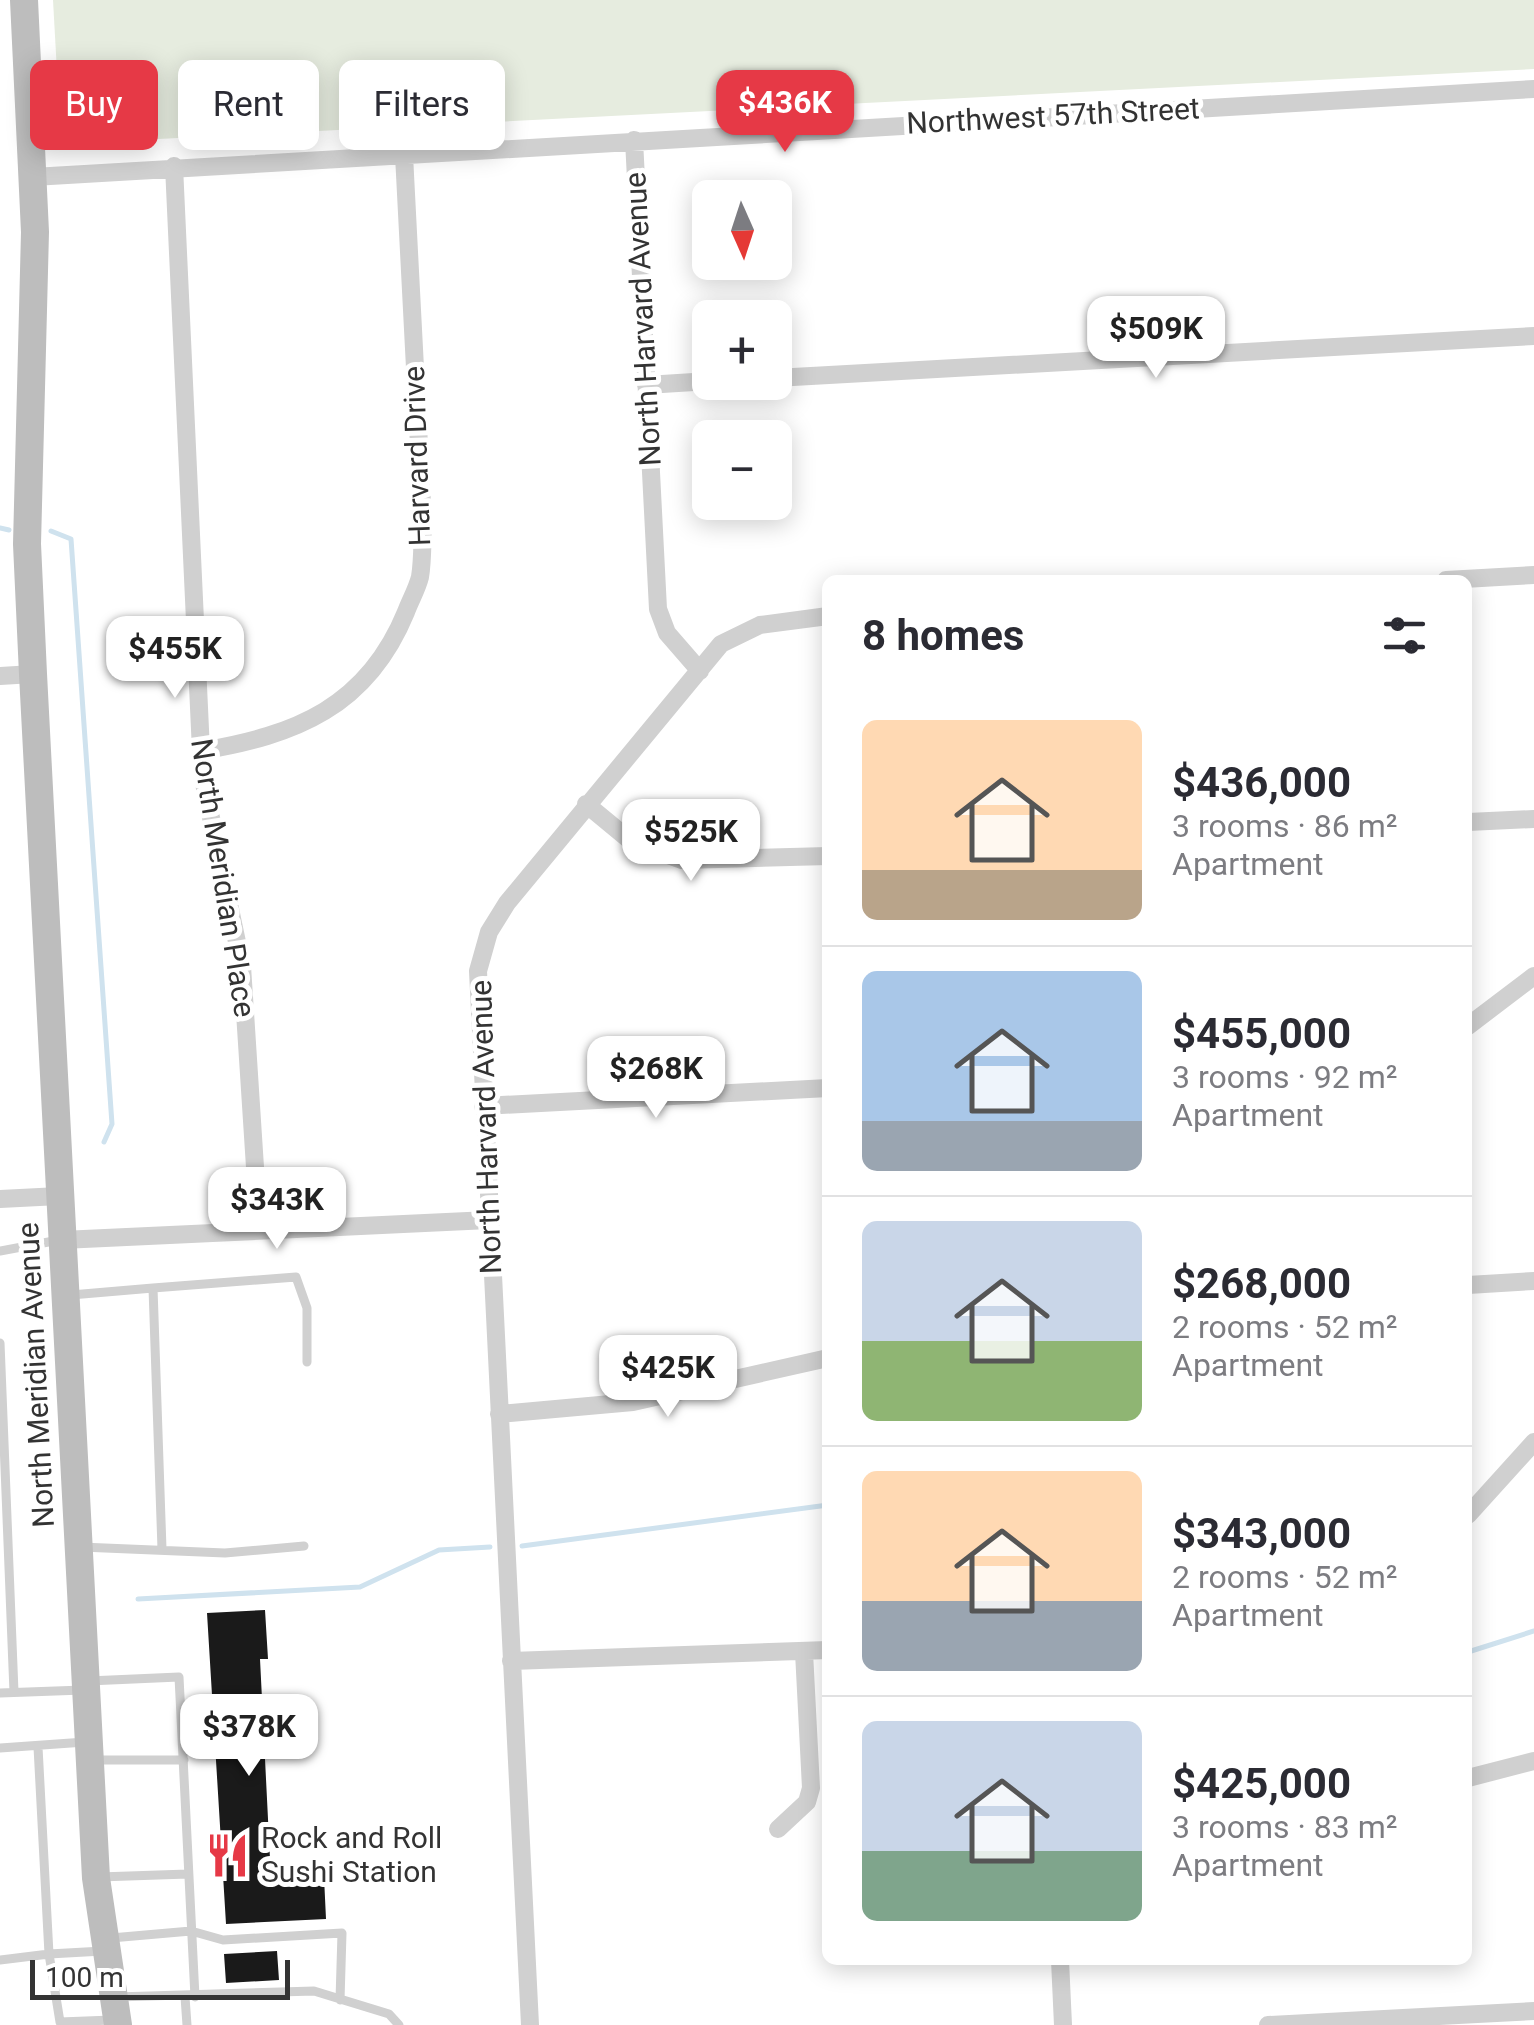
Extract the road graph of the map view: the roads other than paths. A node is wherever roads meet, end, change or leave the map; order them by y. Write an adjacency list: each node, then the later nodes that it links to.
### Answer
1 (24, 0): 6 (main road, North Meridian Avenue)
2 (1534, 88): 3 (street, Northwest 57th Street)
3 (634, 140): 4 (street, Northwest 57th Street); 10 (street, North Harvard Avenue)
4 (404, 154): 5 (street, Northwest 57th Street); 17 (street, Harvard Drive)
5 (174, 166): 6 (street, Northwest 57th Street); 17 (street, North Meridian Place)
6 (33, 177): 15 (main road, North Meridian Avenue)
7 (1534, 336): 8 (street)
8 (792, 377)
9 (692, 382): 10 (street)
10 (646, 385): 14 (street, North Harvard Avenue)
11 (1534, 575): 12 (street)
12 (1472, 579)
13 (822, 617): 14 (street)
14 (700, 671): 18 (street, North Harvard Avenue)
15 (33, 674): 16 (street); 26 (main road, North Meridian Avenue)
16 (0, 676)
17 (202, 751): 29 (street, North Meridian Place)
18 (586, 804): 21 (street); 25 (street, North Harvard Avenue)
19 (1534, 819): 20 (street)
20 (1472, 822)
21 (822, 856)
22 (1534, 976): 23 (street)
23 (1472, 1023)
24 (822, 1088): 25 (street)
25 (483, 1106): 28 (street, North Harvard Avenue)
26 (59, 1196): 27 (street); 30 (main road, North Meridian Avenue)
27 (0, 1199)
28 (489, 1220): 29 (street); 39 (street, North Harvard Avenue)
29 (259, 1229): 30 (street)
30 (62, 1240): 31 (lane); 35 (main road, North Meridian Avenue)
31 (0, 1252)
32 (1534, 1281): 33 (street)
33 (1472, 1285)
34 (153, 1288): 35 (lane); 38 (lane); 44 (lane)
35 (65, 1296): 42 (main road, North Meridian Avenue)
36 (0, 1343): 49 (lane)
37 (822, 1359): 39 (street)
38 (307, 1362)
39 (499, 1414): 47 (street, North Harvard Avenue)
40 (1534, 1442): 41 (street)
41 (1472, 1511)
42 (78, 1546): 44 (lane); 48 (main road, North Meridian Avenue)
43 (304, 1546): 44 (lane)
44 (162, 1549)
45 (822, 1650): 46 (street)
46 (804, 1652): 47 (street); 57 (street)
47 (511, 1662): 71 (street, North Harvard Avenue)
48 (85, 1686): 49 (lane); 53 (main road, North Meridian Avenue); 54 (lane)
49 (14, 1692): 50 (lane)
50 (0, 1693)
51 (38, 1747): 52 (lane); 53 (lane); 62 (lane)
52 (0, 1748)
53 (89, 1751): 54 (lane); 59 (main road, North Meridian Avenue)
54 (184, 1760): 58 (lane)
55 (1534, 1761): 56 (street)
56 (1472, 1777)
57 (778, 1829)
58 (188, 1874): 59 (lane); 60 (lane)
59 (96, 1878): 61 (main road, North Meridian Avenue)
60 (191, 1932): 61 (lane); 65 (lane); 66 (lane)
61 (104, 1945): 62 (lane); 68 (main road, North Meridian Avenue)
62 (49, 1954): 63 (lane); 68 (lane)
63 (0, 1960)
64 (1060, 1965): 72 (street)
65 (190, 1997): 66 (lane); 68 (lane); 69 (lane)
66 (340, 2000): 70 (lane)
67 (1534, 2011): 73 (street)
68 (116, 2014)
69 (187, 2025)
70 (399, 2025)
71 (530, 2025)
72 (1064, 2025)
73 (1268, 2025)

